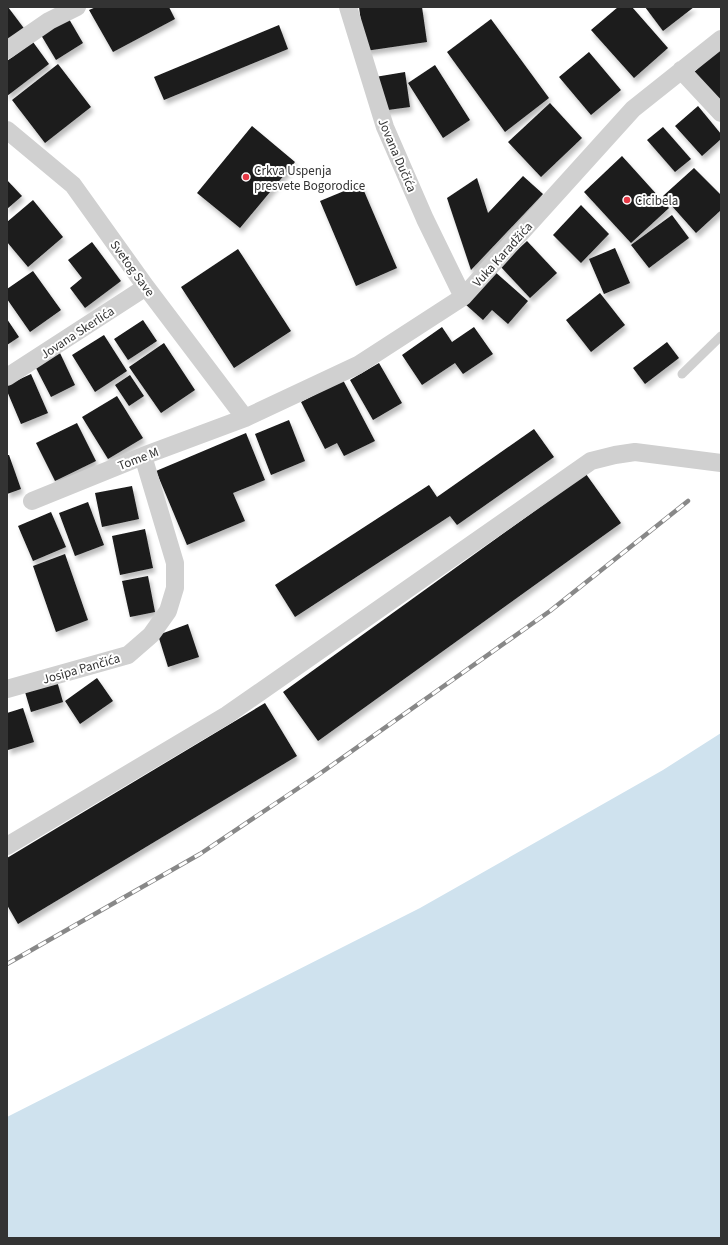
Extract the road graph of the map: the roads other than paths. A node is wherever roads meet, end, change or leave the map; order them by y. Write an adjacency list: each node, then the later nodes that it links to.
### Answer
1 (77, 7): 4 (street)
2 (348, 7): 9 (street, Jovana Dučića)
3 (721, 39): 5 (street, Vuka Karadžića)
4 (7, 50)
5 (681, 70): 6 (street); 9 (street, Vuka Karadžića)
6 (721, 113)
7 (7, 130): 8 (street, Svetog Save)
8 (146, 287): 12 (street, Jovana Skerlića); 13 (street, Svetog Save)
9 (462, 296): 13 (street, Vuka Karadžića)
10 (721, 336): 11 (lane)
11 (682, 374)
12 (7, 377)
13 (245, 418): 14 (street, Tome M)
14 (143, 456): 16 (street, Tome M); 17 (street, Josipa Pančića)
15 (721, 463): 18 (street)
16 (32, 501)
17 (7, 689)
18 (7, 846)

